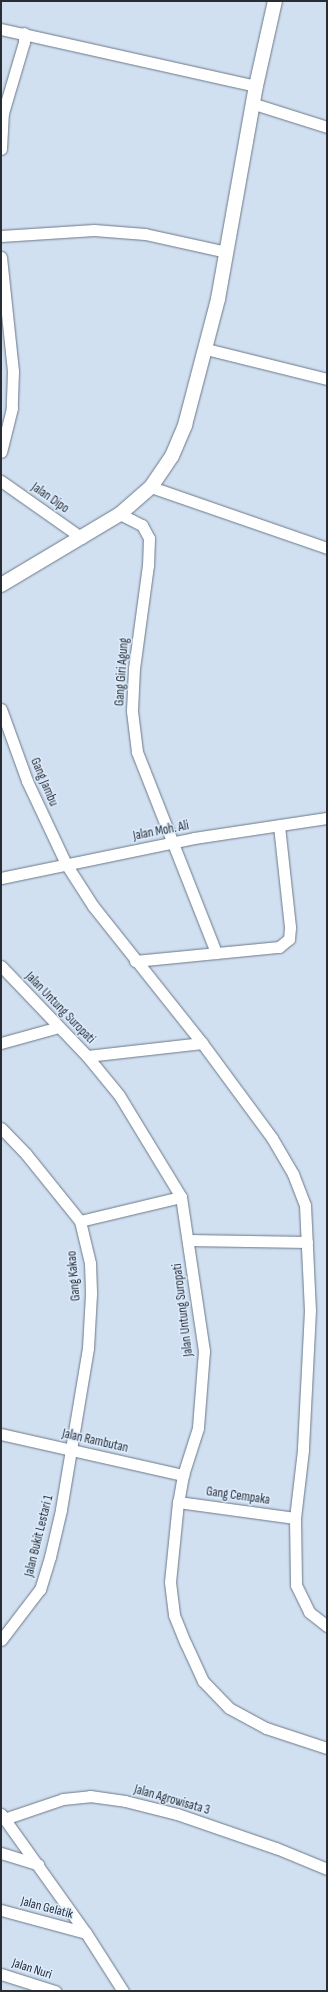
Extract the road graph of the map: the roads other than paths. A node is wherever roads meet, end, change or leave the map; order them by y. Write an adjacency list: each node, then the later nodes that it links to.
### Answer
1 (275, 1): 4 (street)
2 (1, 29): 3 (street)
3 (24, 34): 4 (street); 7 (street)
4 (256, 86): 5 (street)
5 (254, 104): 6 (street); 9 (street)
6 (327, 127)
7 (1, 149)
8 (1, 236): 9 (street)
9 (226, 252): 11 (street)
10 (1, 257): 13 (street)
11 (206, 349): 12 (street); 15 (street)
12 (327, 380)
13 (1, 452)
14 (1, 481): 17 (street, Jalan Dipo)
15 (151, 487): 16 (street); 18 (street)
16 (120, 514): 17 (street); 23 (street, Gang Giri Agung)
17 (82, 538): 19 (street)
18 (327, 548)
19 (1, 585)
20 (1, 709): 24 (street, Gang Jambu)
21 (327, 818): 22 (street, Jalan Moh. Ali)
22 (279, 826): 23 (street, Jalan Moh. Ali); 26 (street)
23 (172, 842): 24 (street, Jalan Moh. Ali); 26 (street, Gang Giri Agung)
24 (66, 864): 25 (street, Jalan Moh. Ali); 27 (street, Gang Jambu)
25 (1, 878)
26 (216, 953): 27 (street)
27 (135, 961): 30 (street, Gang Jambu)
28 (1, 966): 29 (street, Jalan Untung Suropati)
29 (59, 1027): 31 (street); 32 (street, Jalan Untung Suropati)
30 (202, 1043): 32 (street); 37 (street, Gang Jambu)
31 (1, 1044)
32 (87, 1056): 34 (street, Jalan Untung Suropati)
33 (1, 1128): 35 (street, Gang Kakao)
34 (181, 1197): 35 (street); 36 (street, Jalan Untung Suropati)
35 (80, 1221): 39 (street, Gang Kakao)
36 (188, 1240): 37 (street); 40 (street, Jalan Untung Suropati)
37 (307, 1242): 42 (street, Gang Jambu)
38 (1, 1434): 39 (street, Jalan Rambutan)
39 (72, 1450): 40 (street, Jalan Rambutan); 44 (street, Jalan Bukit Lestari 1)
40 (183, 1475): 41 (street, Jalan Untung Suropati)
41 (178, 1502): 42 (street, Gang Cempaka); 45 (street, Jalan Untung Suropati)
42 (295, 1518): 43 (street, Gang Jambu)
43 (327, 1626)
44 (1, 1640)
45 (327, 1748)
46 (3, 1816): 48 (street); 49 (street, Jalan Agrowisata 3)
47 (1, 1853): 48 (street)
48 (38, 1864): 51 (street)
49 (327, 1869)
50 (1, 1910): 51 (street, Jalan Gelatik)
51 (86, 1933): 54 (street)
52 (1, 1974): 53 (street, Jalan Nuri)
53 (55, 1991)
54 (123, 1991)

